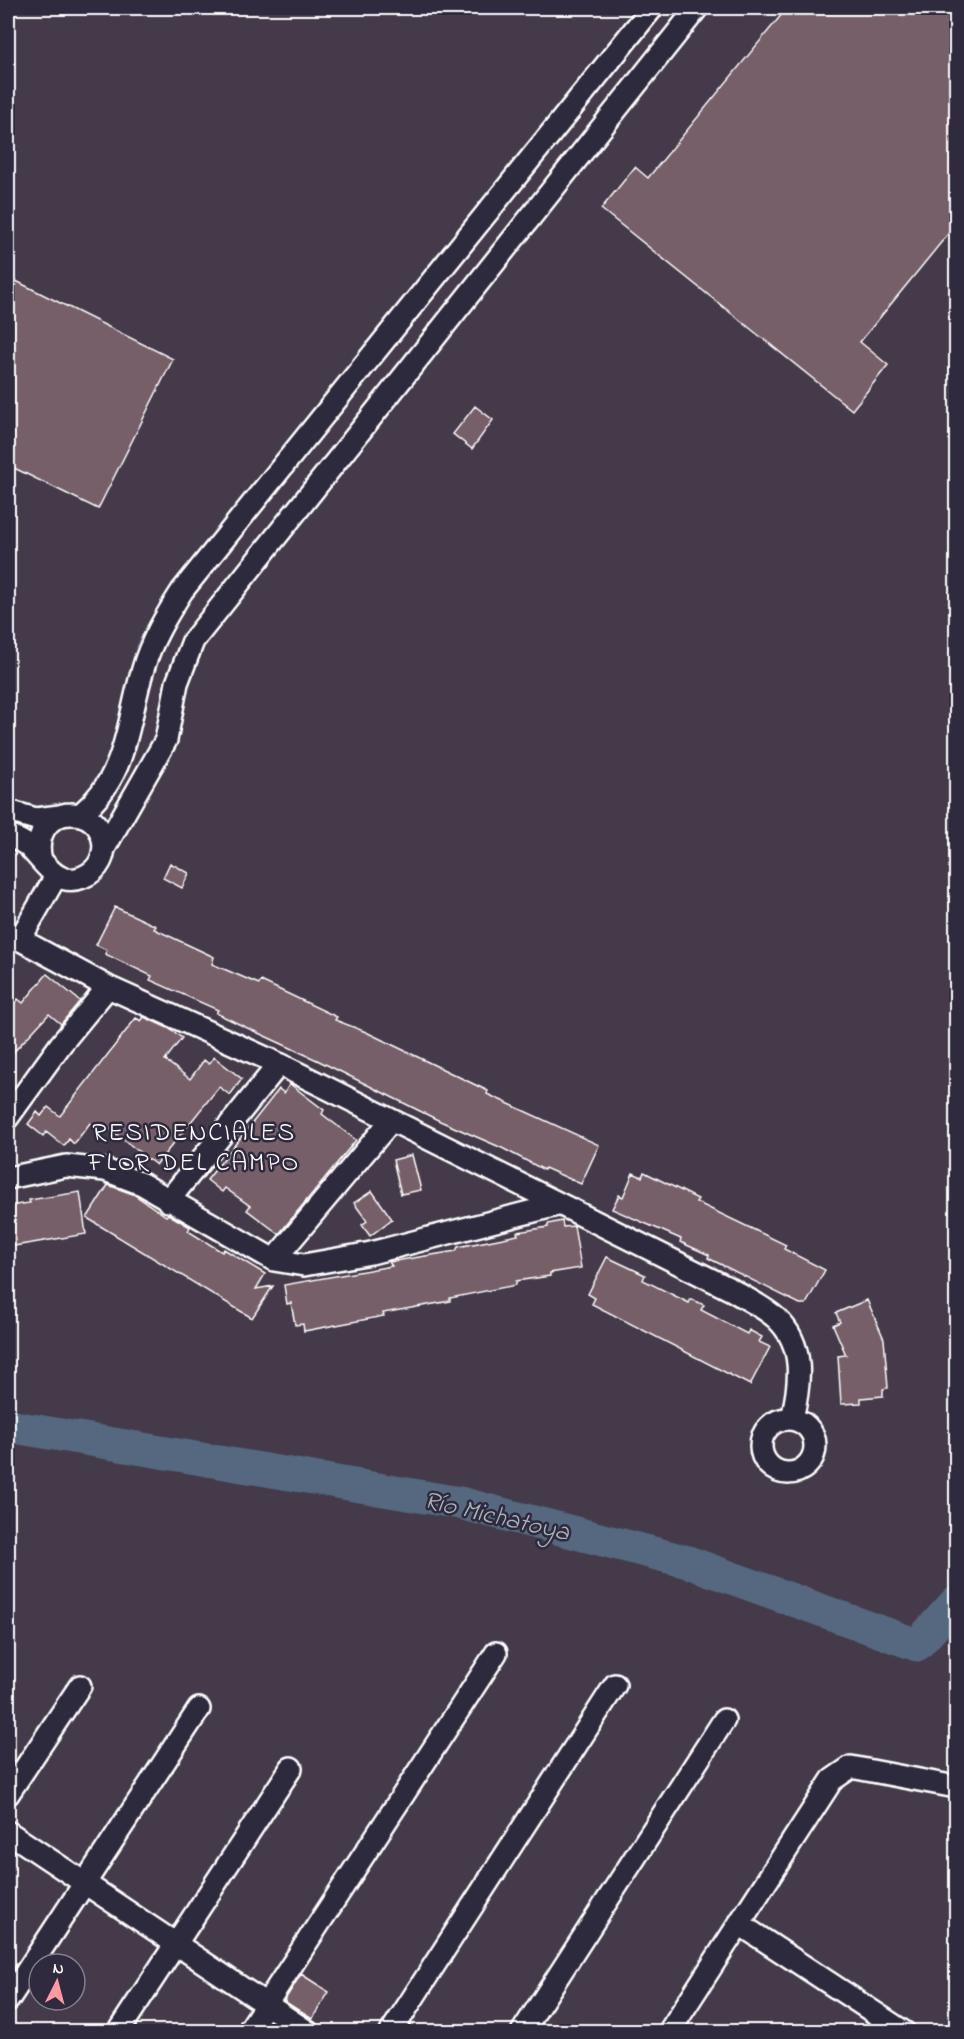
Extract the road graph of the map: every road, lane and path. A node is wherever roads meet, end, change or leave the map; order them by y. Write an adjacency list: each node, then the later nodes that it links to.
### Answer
1 (652, 8): 4 (street)
2 (697, 8): 6 (street)
3 (8, 811): 4 (street)
4 (70, 815): 6 (street); 7 (street)
5 (8, 835): 7 (street)
6 (105, 847): 8 (street)
7 (41, 860): 8 (street)
8 (56, 876): 9 (street)
9 (14, 936): 10 (street)
10 (108, 987): 11 (street); 12 (street)
11 (279, 1064): 13 (street); 15 (street)
12 (8, 1117)
13 (390, 1122): 16 (street); 17 (street)
14 (8, 1178): 15 (street)
15 (168, 1201): 17 (street)
16 (557, 1205): 17 (street); 18 (street)
17 (274, 1260)
18 (792, 1419)
19 (496, 1653): 32 (street)
20 (615, 1685): 36 (street)
21 (80, 1686): 26 (street)
22 (199, 1709): 28 (street)
23 (724, 1720): 37 (street)
24 (291, 1768): 30 (street)
25 (957, 1787): 29 (street)
26 (8, 1794)
27 (8, 1832): 28 (street)
28 (87, 1884): 30 (street); 31 (street)
29 (741, 1925): 38 (street); 39 (street)
30 (174, 1944): 32 (street); 33 (street)
31 (8, 2000)
32 (265, 2004): 34 (street); 35 (street)
33 (118, 2031)
34 (248, 2031)
35 (308, 2031)
36 (391, 2031)
37 (522, 2031)
38 (669, 2031)
39 (904, 2031)

